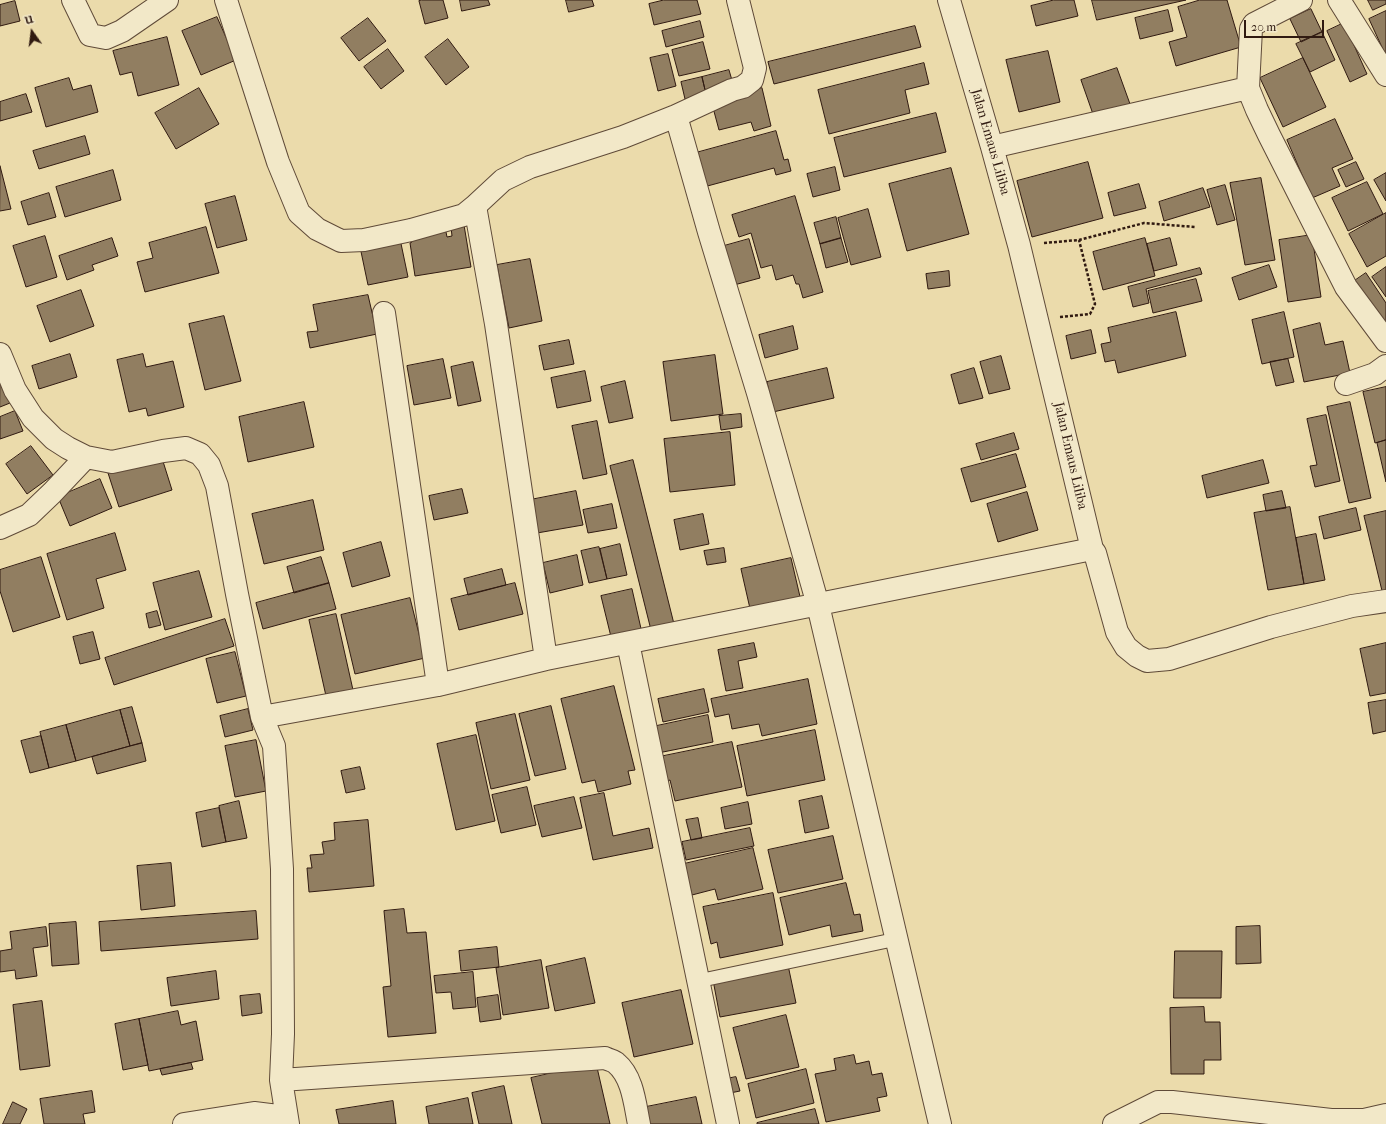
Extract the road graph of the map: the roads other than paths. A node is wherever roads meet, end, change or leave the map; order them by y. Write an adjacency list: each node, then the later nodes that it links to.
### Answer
1 (73, 0): 2 (street)
2 (167, 0)
3 (226, 0): 12 (street)
4 (738, 0): 10 (street)
5 (948, 0): 11 (street, Jalan Emaus Liliba)
6 (1301, 0): 9 (street)
7 (1339, 0): 8 (street)
8 (1386, 75)
9 (1248, 88): 11 (street); 14 (street)
10 (676, 116): 12 (street); 22 (street)
11 (992, 147): 20 (street, Jalan Emaus Liliba)
12 (475, 206): 24 (street)
13 (384, 313): 25 (street)
14 (1386, 341)
15 (0, 354): 18 (street)
16 (1386, 366): 17 (street)
17 (1346, 384)
18 (86, 457): 19 (street); 26 (street)
19 (0, 528)
20 (1092, 549): 21 (street, Jalan Emaus Liliba); 22 (street)
21 (1386, 601)
22 (818, 605): 23 (street); 27 (street)
23 (628, 643): 24 (street); 28 (street)
24 (546, 659): 25 (street)
25 (438, 685): 26 (street)
26 (262, 717): 29 (street)
27 (897, 939): 28 (lane); 35 (street)
28 (698, 980): 34 (street)
29 (281, 1080): 31 (street); 33 (street)
30 (1386, 1115): 36 (street)
31 (287, 1120): 32 (street)
32 (184, 1124)
33 (639, 1124)
34 (728, 1124)
35 (940, 1124)
36 (1114, 1124)

